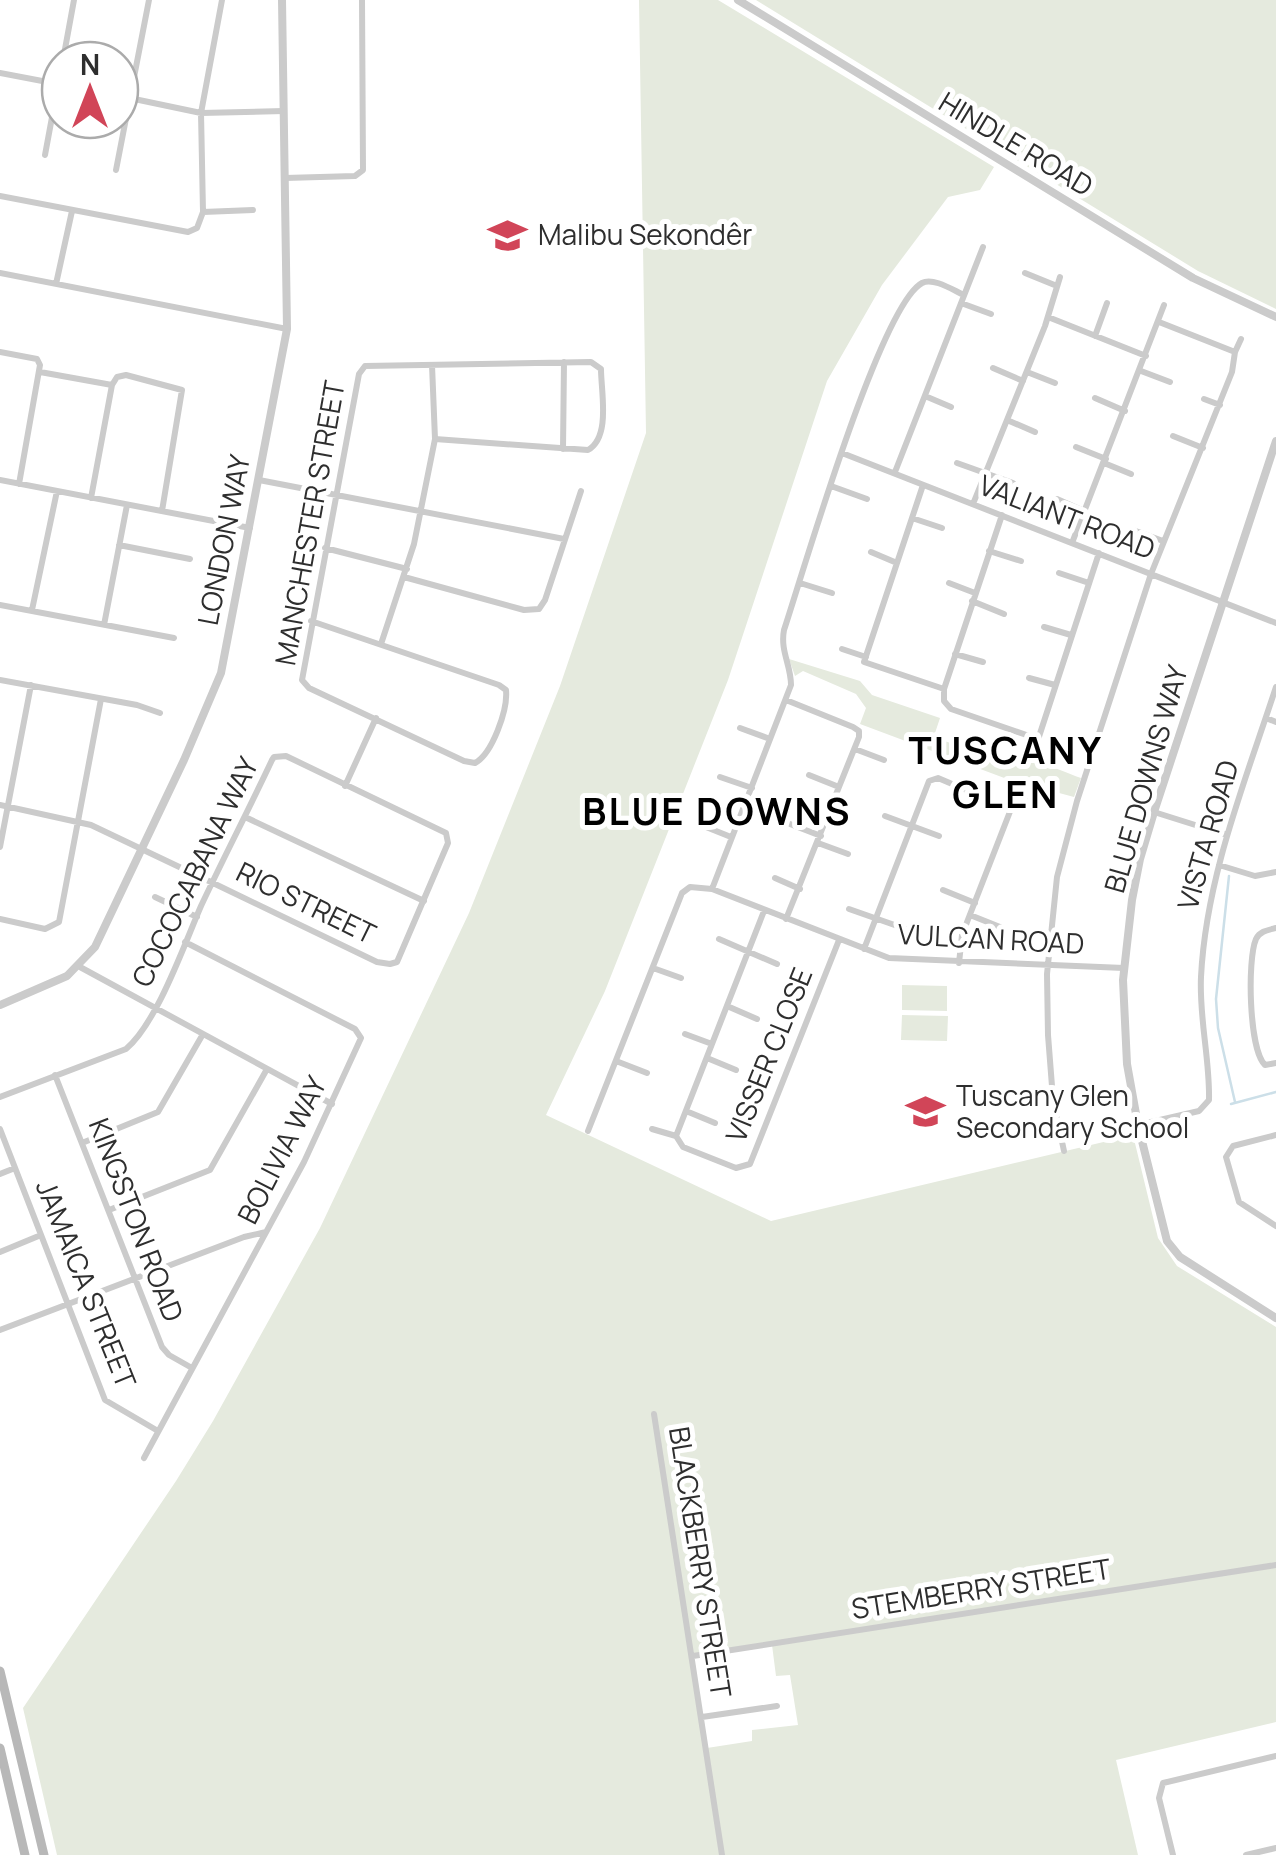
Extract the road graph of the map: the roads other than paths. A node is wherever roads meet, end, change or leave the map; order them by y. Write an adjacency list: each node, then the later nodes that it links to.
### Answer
1 (74, 0): 7 (street)
2 (149, 0): 8 (street)
3 (222, 0): 13 (street)
4 (282, 0): 12 (street, LONDON WAY)
5 (362, 0): 18 (street)
6 (738, 0): 32 (street, HINDLE ROAD)
7 (66, 40)
8 (140, 46)
9 (0, 73): 10 (street)
10 (40, 81)
11 (140, 100): 13 (street)
12 (284, 111): 13 (street); 18 (street, LONDON WAY)
13 (201, 112): 22 (street)
14 (48, 140): 16 (street)
15 (122, 140): 17 (street)
16 (45, 156)
17 (116, 170)
18 (286, 178): 34 (street, LONDON WAY)
19 (0, 196): 20 (street)
20 (72, 210): 22 (street); 26 (street)
21 (254, 210): 22 (street)
22 (203, 212)
23 (983, 247): 27 (street)
24 (1025, 272): 31 (street)
25 (0, 273): 26 (street)
26 (56, 284): 34 (street)
27 (963, 299): 30 (street); 50 (street); 64 (street)
28 (1107, 303): 35 (street)
29 (1164, 304): 33 (street)
30 (991, 314)
31 (1048, 317): 35 (street); 45 (street)
32 (1276, 317)
33 (1159, 322): 38 (street); 39 (street)
34 (287, 329): 71 (street, LONDON WAY)
35 (1095, 336): 39 (street)
36 (1240, 339): 38 (street)
37 (0, 352): 44 (street)
38 (1234, 352): 53 (street)
39 (1146, 356): 43 (street)
40 (564, 362): 41 (street); 63 (street); 63 (street)
41 (432, 364): 59 (street); 78 (street, MANCHESTER STREET)
42 (992, 368): 46 (street)
43 (1141, 371): 47 (street); 55 (street)
44 (40, 372): 49 (street); 73 (street)
45 (1027, 372): 46 (street); 48 (street)
46 (1023, 381): 56 (street)
47 (1170, 382)
48 (1055, 383)
49 (112, 386): 79 (street); 84 (street)
50 (925, 396): 54 (street); 67 (street)
51 (1095, 398): 55 (street)
52 (1204, 399): 53 (street)
53 (1220, 405): 62 (street)
54 (951, 406)
55 (1125, 411): 65 (street)
56 (1008, 420): 57 (street); 68 (street)
57 (1035, 432)
58 (1173, 436): 62 (street)
59 (435, 439): 63 (street); 86 (street)
60 (1276, 441): 111 (street, BLUE DOWNS WAY)
61 (1076, 447): 65 (street)
62 (1203, 448): 93 (street)
63 (563, 450)
64 (842, 453): 67 (street, VALIANT ROAD); 75 (street)
65 (1105, 461): 69 (street); 85 (street)
66 (957, 463): 68 (street)
67 (894, 472): 74 (street, VALIANT ROAD)
68 (984, 473): 72 (street); 82 (street)
69 (1131, 474)
70 (0, 480): 73 (street)
71 (259, 480): 78 (street); 89 (street, LONDON WAY)
72 (1014, 483)
73 (19, 484): 76 (street)
74 (924, 485): 82 (street, VALIANT ROAD); 88 (street)
75 (831, 486): 80 (street); 106 (street)
76 (56, 491): 79 (street); 113 (street)
77 (581, 491): 92 (street)
78 (336, 496): 86 (street); 96 (street, MANCHESTER STREET)
79 (90, 498): 83 (street)
80 (867, 499)
81 (1057, 500): 85 (street)
82 (973, 504): 87 (street, VALIANT ROAD)
83 (127, 505): 84 (street); 95 (street)
84 (162, 511): 89 (street)
85 (1084, 511): 94 (street)
86 (420, 512): 92 (street); 103 (street)
87 (1002, 515): 94 (street, VALIANT ROAD); 97 (street)
88 (912, 518): 90 (street); 102 (street)
89 (250, 528): 162 (street, LONDON WAY)
90 (942, 528)
91 (1133, 530): 93 (street)
92 (564, 538): 103 (street)
93 (1163, 542): 105 (street)
94 (1072, 543): 99 (street, VALIANT ROAD)
95 (119, 545): 100 (street); 117 (street)
96 (325, 548): 103 (street); 115 (street, MANCHESTER STREET)
97 (990, 551): 101 (street); 110 (street)
98 (870, 552): 102 (street)
99 (1099, 554): 105 (street, VALIANT ROAD); 108 (street)
100 (190, 559)
101 (1022, 561)
102 (898, 563): 124 (street)
103 (405, 573): 121 (street)
104 (1059, 574): 108 (street)
105 (1151, 574): 111 (street, VALIANT ROAD); 192 (street)
106 (800, 583): 109 (street); 133 (street)
107 (949, 583): 110 (street)
108 (1089, 584): 119 (street)
109 (832, 593)
110 (974, 597): 114 (street); 123 (street)
111 (1223, 602): 116 (street, VALIANT ROAD); 150 (street, BLUE DOWNS WAY)
112 (0, 605): 113 (street)
113 (32, 610): 117 (street)
114 (1004, 614)
115 (311, 621): 121 (street); 135 (street, MANCHESTER STREET)
116 (1276, 623)
117 (104, 624): 120 (street)
118 (1044, 627): 119 (street)
119 (1072, 635): 129 (street)
120 (174, 638)
121 (381, 644): 135 (street)
122 (842, 649): 124 (street)
123 (956, 654): 125 (street); 131 (street)
124 (866, 657): 131 (street)
125 (983, 662)
126 (1028, 678): 129 (street)
127 (0, 680): 128 (street)
128 (31, 686): 132 (street); 149 (street)
129 (1055, 686): 139 (street)
130 (1276, 687): 136 (street, VISTA ROAD)
131 (944, 688): 139 (street)
132 (101, 698): 134 (street); 153 (street)
133 (786, 700): 140 (street); 141 (street)
134 (160, 713)
135 (376, 718): 146 (street)
136 (1266, 718): 137 (street); 157 (street, VISTA ROAD)
137 (1276, 722)
138 (740, 728): 140 (street)
139 (1038, 739): 142 (street)
140 (770, 740): 148 (street)
141 (855, 749): 143 (street); 147 (street)
142 (1032, 758)
143 (884, 760)
144 (810, 775): 147 (street)
145 (720, 777): 148 (street)
146 (344, 786): 152 (street, COCOCABANA WAY); 172 (street, COCOCABANA WAY)
147 (839, 787): 160 (street)
148 (752, 788): 159 (street)
149 (4, 806): 153 (street, RIO STREET); 161 (street)
150 (1154, 812): 157 (street); 195 (street, BLUE DOWNS WAY)
151 (885, 816): 156 (street)
152 (245, 817): 167 (street, COCOCABANA WAY); 172 (street)
153 (79, 822): 162 (street, RIO STREET); 180 (street)
154 (790, 824): 160 (street)
155 (701, 825): 159 (street)
156 (912, 825): 158 (street); 173 (street); 178 (street)
157 (1227, 835): 164 (street, VISTA ROAD)
158 (939, 836)
159 (731, 838): 169 (street)
160 (819, 839): 163 (street); 168 (street)
161 (0, 846)
162 (142, 850): 167 (street, RIO STREET); 193 (street, LONDON WAY)
163 (848, 854)
164 (1219, 865): 165 (street); 215 (street, VISTA ROAD)
165 (1276, 872)
166 (775, 878): 168 (street)
167 (213, 883): 177 (street, COCOCABANA WAY); 189 (street, RIO STREET)
168 (800, 889): 179 (street)
169 (712, 890): 175 (street, VULCAN ROAD); 194 (street, VULCAN ROAD)
170 (944, 890): 173 (street)
171 (155, 897): 177 (street)
172 (424, 900): 189 (street, COCOCABANA WAY)
173 (976, 903): 176 (street)
174 (850, 909): 178 (street)
175 (764, 911): 179 (street, VULCAN ROAD); 188 (street, VISSER CLOSE)
176 (970, 915): 181 (street); 190 (street)
177 (196, 917): 186 (street, COCOCABANA WAY)
178 (874, 918): 183 (street); 187 (street)
179 (786, 919): 185 (street, VULCAN ROAD)
180 (0, 920)
181 (1000, 927)
182 (1276, 928): 206 (street)
183 (906, 929)
184 (719, 939): 188 (street, VISSER CLOSE)
185 (839, 940): 187 (street, VULCAN ROAD); 220 (street, VISSER CLOSE)
186 (185, 942): 198 (street, COCOCABANA WAY); 212 (street, BOLIVIA WAY)
187 (864, 949): 190 (street, VULCAN ROAD)
188 (748, 951): 191 (street, VISSER CLOSE); 199 (street, VISSER CLOSE)
189 (397, 962)
190 (959, 963): 192 (street, VULCAN ROAD)
191 (777, 964)
192 (1048, 965): 195 (street, VULCAN ROAD); 222 (street)
193 (80, 966): 197 (street, LONDON WAY); 198 (street)
194 (653, 968): 196 (street); 205 (street)
195 (1124, 968): 215 (street, BLUE DOWNS WAY)
196 (681, 978)
197 (0, 1006)
198 (155, 1006): 201 (street); 210 (street, COCOCABANA WAY)
199 (727, 1006): 200 (street, VISSER CLOSE); 203 (street, VISSER CLOSE)
200 (756, 1019)
201 (203, 1034): 207 (street); 221 (street)
202 (685, 1034): 203 (street, VISSER CLOSE)
203 (712, 1044): 204 (street, VISSER CLOSE)
204 (706, 1058): 208 (street, VISSER CLOSE); 213 (street, VISSER CLOSE)
205 (616, 1061): 209 (street); 218 (street)
206 (1276, 1063)
207 (267, 1069): 212 (street); 225 (street)
208 (736, 1070)
209 (647, 1072)
210 (55, 1074): 211 (street, COCOCABANA WAY); 221 (street, KINGSTON ROAD)
211 (0, 1097)
212 (332, 1104): 227 (street, BOLIVIA WAY)
213 (686, 1111): 214 (street, VISSER CLOSE); 220 (street, VISSER CLOSE)
214 (715, 1123)
215 (1138, 1125): 232 (street, BLUE DOWNS WAY)
216 (0, 1129): 223 (street, JAMAICA STREET)
217 (652, 1130): 220 (street, VISSER CLOSE)
218 (588, 1131)
219 (1276, 1135): 226 (street)
220 (676, 1136)
221 (82, 1143): 225 (street, KINGSTON ROAD)
222 (1064, 1151)
223 (15, 1168): 224 (street); 228 (street, JAMAICA STREET)
224 (0, 1174)
225 (108, 1210): 230 (street, KINGSTON ROAD)
226 (1276, 1226)
227 (266, 1232): 230 (street); 234 (street, BOLIVIA WAY)
228 (42, 1236): 229 (street); 231 (street, JAMAICA STREET)
229 (0, 1252)
230 (136, 1278): 231 (street); 234 (street, KINGSTON ROAD)
231 (67, 1304): 233 (street); 236 (street, JAMAICA STREET)
232 (1275, 1314)
233 (0, 1330)
234 (192, 1368): 236 (street, BOLIVIA WAY)
235 (654, 1414): 239 (street, BLACKBERRY STREET)
236 (158, 1432): 237 (street, BOLIVIA WAY)
237 (144, 1458)
238 (1276, 1565): 239 (street, STEMBERRY STREET)
239 (693, 1656): 242 (street, BLACKBERRY STREET)
240 (0, 1672): 247 (main road)
241 (777, 1706): 242 (street, BLACKBERRY STREET)
242 (702, 1717): 248 (street, BLACKBERRY STREET)
243 (0, 1748): 246 (main road)
244 (1276, 1756): 249 (street)
245 (1276, 1848): 250 (street)
246 (24, 1855)
247 (44, 1855)
248 (722, 1855)
249 (1173, 1855)
250 (1246, 1855)

